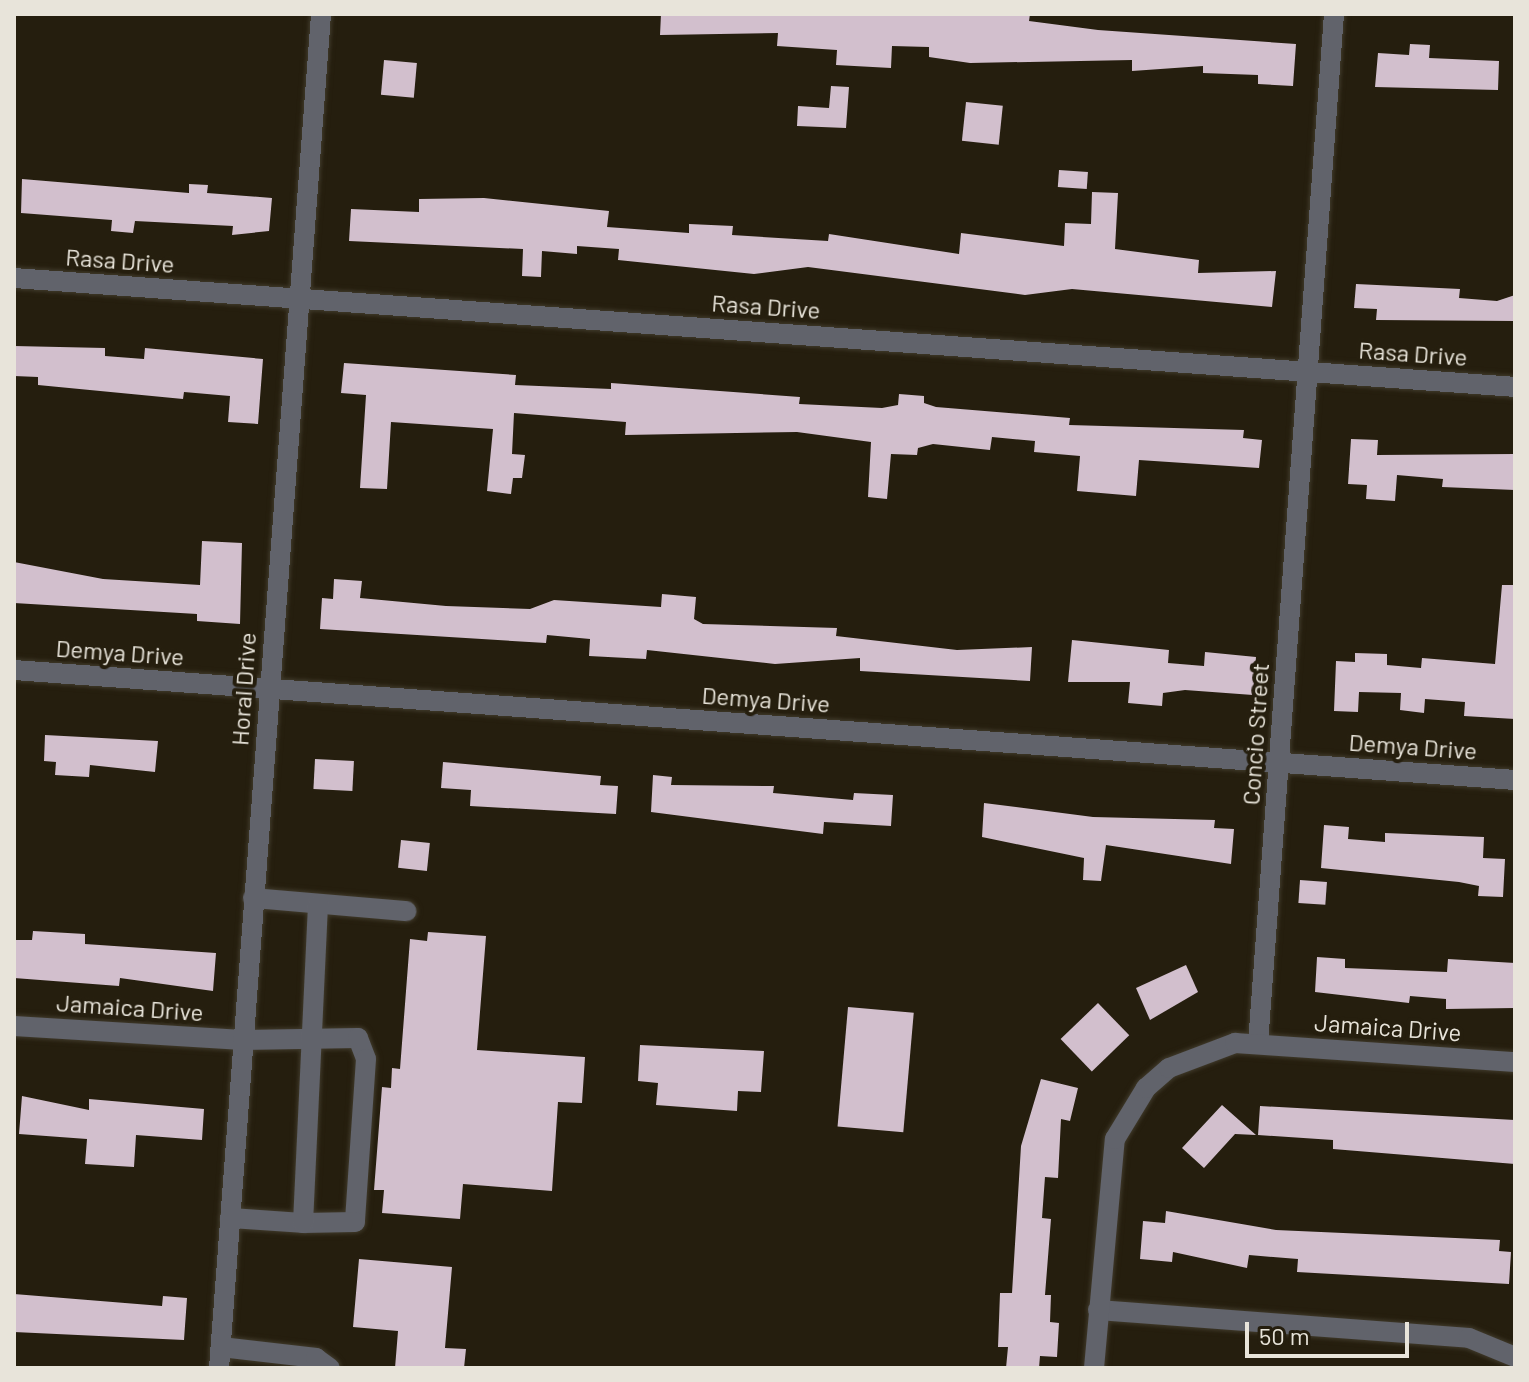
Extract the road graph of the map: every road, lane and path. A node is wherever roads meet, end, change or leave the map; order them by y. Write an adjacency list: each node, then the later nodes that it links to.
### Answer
1 (321, 14): 4 (street, Horal Drive)
2 (1334, 14): 5 (street, Concio Street)
3 (14, 278): 4 (street, Rasa Drive)
4 (299, 299): 5 (street, Rasa Drive); 8 (street, Horal Drive)
5 (1308, 371): 6 (street, Rasa Drive); 9 (street, Concio Street)
6 (1515, 387)
7 (14, 670): 8 (street, Demya Drive)
8 (269, 689): 9 (street, Demya Drive); 11 (street, Horal Drive)
9 (1279, 762): 10 (street, Demya Drive); 17 (street, Concio Street)
10 (1515, 780)
11 (253, 898): 12 (street); 16 (street, Horal Drive)
12 (318, 904): 13 (street); 15 (street)
13 (406, 911)
14 (14, 1026): 16 (street, Jamaica Drive)
15 (312, 1039): 16 (street, Jamaica Drive); 20 (street); 20 (street, Jamaica Drive)
16 (243, 1040): 19 (street, Horal Drive)
17 (1258, 1044): 18 (street, Jamaica Drive); 21 (street)
18 (1515, 1062)
19 (230, 1218): 20 (street); 22 (street, Horal Drive)
20 (303, 1223)
21 (1098, 1310): 23 (street); 27 (street)
22 (221, 1347): 24 (street); 25 (street, Horal Drive)
23 (1515, 1357)
24 (287, 1361): 26 (street)
25 (219, 1368)
26 (330, 1368)
27 (1094, 1368)

